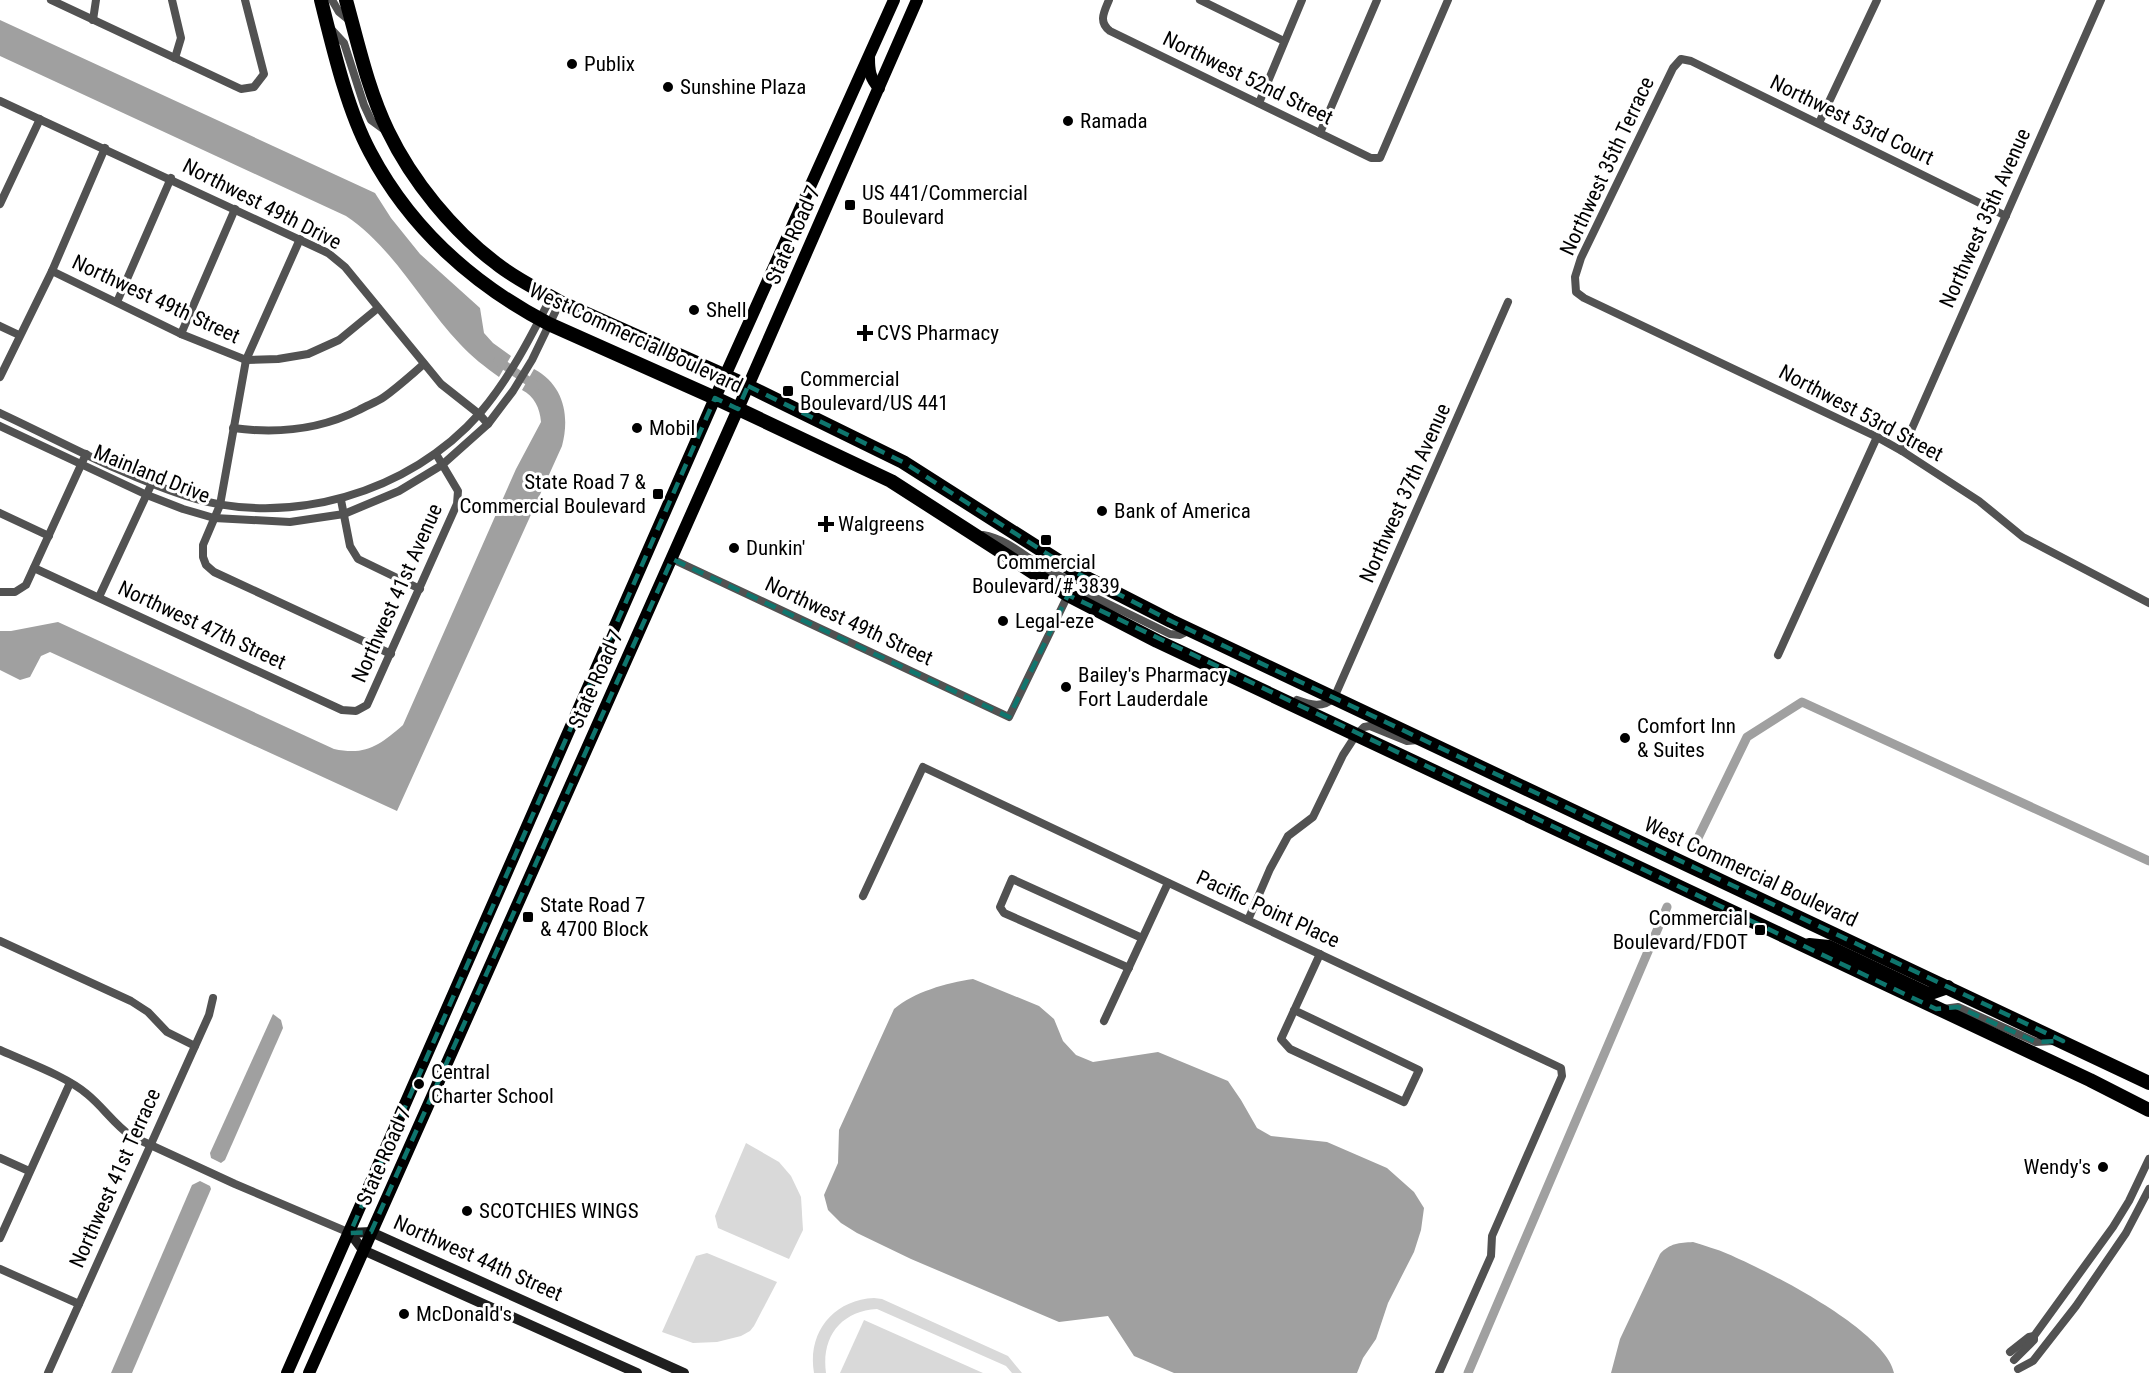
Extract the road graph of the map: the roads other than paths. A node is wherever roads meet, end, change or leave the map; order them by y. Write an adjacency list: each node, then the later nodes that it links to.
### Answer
1 (51, 0): 17 (street)
2 (96, 0): 17 (street)
3 (172, 0): 22 (street)
4 (245, 0): 22 (street)
5 (321, 0): 19 (highway, West Commercial Boulevard)
6 (332, 0): 18 (street, West Commercial Boulevard)
7 (346, 0): 18 (highway, West Commercial Boulevard)
8 (894, 0): 21 (main road, State Road 7)
9 (917, 0): 24 (main road, State Road 7)
10 (1109, 0): 26 (street, Northwest 52nd Street)
11 (1200, 0): 20 (street)
12 (1302, 0): 20 (street)
13 (1377, 0): 30 (street)
14 (1448, 0): 30 (street, Northwest 52nd Street)
15 (1877, 0): 28 (street)
16 (2100, 0): 35 (street, Northwest 35th Avenue)
17 (93, 20): 22 (street)
18 (353, 23): 29 (highway, West Commercial Boulevard)
19 (328, 26): 29 (street, West Commercial Boulevard); 43 (highway, West Commercial Boulevard)
20 (1284, 41): 26 (street)
21 (869, 54): 24 (main road); 49 (main road, State Road 7)
22 (175, 58)
23 (1681, 59): 28 (street, Northwest 53rd Court); 38 (street, Northwest 35th Terrace)
24 (879, 88): 51 (main road, State Road 7)
25 (0, 101): 27 (street, Northwest 49th Drive)
26 (1258, 103): 30 (street, Northwest 52nd Street)
27 (40, 119): 31 (street, Northwest 49th Drive); 33 (street)
28 (1819, 123): 35 (street, Northwest 53rd Court)
29 (388, 131): 39 (highway, West Commercial Boulevard)
30 (1320, 132)
31 (105, 148): 32 (street, Northwest 49th Drive); 37 (street)
32 (171, 178): 34 (street, Northwest 49th Drive); 40 (street)
33 (0, 204)
34 (235, 209): 36 (street, Northwest 49th Drive); 45 (street)
35 (2006, 216): 60 (street, Northwest 35th Avenue)
36 (300, 239): 42 (street, Northwest 49th Drive); 47 (street)
37 (52, 271): 40 (street, Northwest 49th Street); 46 (street)
38 (1576, 292): 59 (street, Northwest 53rd Street)
39 (555, 300): 43 (street, Mainland Drive); 49 (highway, West Commercial Boulevard)
40 (117, 302): 45 (street, Northwest 49th Street)
41 (1508, 302): 86 (street, Northwest 37th Avenue)
42 (378, 308): 47 (street); 48 (street, Northwest 49th Drive)
43 (544, 321): 52 (highway, West Commercial Boulevard); 55 (street, Mainland Drive); 56 (street, Mainland Drive)
44 (0, 326): 46 (street)
45 (181, 334): 47 (street, Northwest 49th Street)
46 (19, 335): 50 (street)
47 (246, 360): 58 (street)
48 (424, 364): 55 (street, Northwest 49th Drive); 58 (street)
49 (725, 376): 51 (highway, West Commercial Boulevard); 52 (main road, State Road 7)
50 (0, 377)
51 (748, 387): 53 (main road, State Road 7); 76 (highway, West Commercial Boulevard)
52 (715, 398): 53 (highway, West Commercial Boulevard); 115 (main road, State Road 7)
53 (738, 409): 73 (highway, West Commercial Boulevard); 74 (main road, State Road 7)
54 (0, 413): 61 (street, Mainland Drive)
55 (479, 414): 56 (street, Northwest 49th Drive); 62 (street, Mainland Drive)
56 (488, 424): 64 (street, Mainland Drive)
57 (0, 426): 63 (street, Mainland Drive)
58 (233, 428): 68 (street)
59 (1877, 437): 60 (street, Northwest 53rd Street); 84 (street)
60 (1902, 451): 81 (street, Northwest 53rd Street)
61 (86, 454): 63 (street); 65 (street, Mainland Drive)
62 (435, 454): 64 (street, Northwest 41st Avenue); 67 (street, Mainland Drive)
63 (81, 465): 66 (street, Mainland Drive); 72 (street)
64 (442, 465): 70 (street, Mainland Drive); 77 (street, Northwest 41st Avenue)
65 (152, 483): 66 (street); 68 (street, Mainland Drive)
66 (147, 495): 71 (street, Mainland Drive); 80 (street)
67 (342, 500): 68 (street, Mainland Drive); 70 (street)
68 (219, 505): 71 (street)
69 (0, 513): 72 (street)
70 (344, 514): 71 (street, Mainland Drive); 77 (street)
71 (214, 518): 83 (street)
72 (49, 536): 75 (street)
73 (980, 539): 76 (street, West Commercial Boulevard); 79 (highway, West Commercial Boulevard)
74 (672, 559): 79 (street, Northwest 49th Street); 114 (main road, State Road 7)
75 (34, 568): 78 (street); 80 (street, Northwest 47th Street)
76 (1090, 579): 82 (highway, West Commercial Boulevard)
77 (420, 589): 83 (street, Northwest 41st Avenue)
78 (0, 592)
79 (1068, 595): 82 (street, West Commercial Boulevard); 85 (highway, West Commercial Boulevard)
80 (99, 597): 87 (street, Northwest 47th Street)
81 (2149, 603)
82 (1190, 630): 86 (highway, West Commercial Boulevard)
83 (391, 654): 87 (street, Northwest 41st Avenue)
84 (1778, 655)
85 (1273, 696): 86 (street, West Commercial Boulevard); 88 (highway, West Commercial Boulevard)
86 (1334, 698): 89 (highway, West Commercial Boulevard)
87 (356, 711)
88 (1356, 735): 89 (street, West Commercial Boulevard); 92 (street); 95 (highway, West Commercial Boulevard)
89 (1421, 740): 98 (highway, West Commercial Boulevard)
90 (1168, 883): 91 (street, Pacific Point Place); 92 (street, Pacific Point Place); 93 (street)
91 (863, 896)
92 (1248, 920): 96 (street, Pacific Point Place)
93 (1143, 938): 97 (street); 97 (street)
94 (0, 940): 104 (street)
95 (1797, 944): 98 (highway); 100 (highway, West Commercial Boulevard)
96 (1320, 954): 101 (street); 127 (street, Pacific Point Place)
97 (1129, 968): 102 (street)
98 (1948, 987): 103 (highway, West Commercial Boulevard)
99 (213, 998): 104 (street, Northwest 41st Terrace)
100 (1936, 1009): 103 (street, West Commercial Boulevard); 108 (highway, West Commercial Boulevard)
101 (1294, 1010): 101 (street)
102 (1104, 1021)
103 (2063, 1041): 107 (highway, West Commercial Boulevard)
104 (195, 1046): 109 (street, Northwest 41st Terrace)
105 (0, 1050): 106 (street)
106 (70, 1083): 109 (street); 112 (street)
107 (2149, 1083)
108 (2149, 1110)
109 (149, 1145): 115 (street); 119 (street, Northwest 41st Terrace)
110 (0, 1158): 112 (street)
111 (2149, 1159): 120 (street)
112 (29, 1171): 116 (street)
113 (2149, 1189): 121 (street)
114 (371, 1232): 115 (street, Northwest 44th Street); 117 (main road, State Road 7); 126 (street, Northwest 44th Street)
115 (350, 1233): 117 (street, Northwest 44th Street); 123 (main road, State Road 7)
116 (0, 1238)
117 (363, 1250): 124 (main road, State Road 7); 125 (street, Northwest 44th Street)
118 (0, 1269): 119 (street)
119 (79, 1304): 122 (street, Northwest 41st Terrace)
120 (2012, 1356)
121 (2018, 1370)
122 (48, 1373)
123 (287, 1373)
124 (309, 1373)
125 (638, 1373)
126 (684, 1373)
127 (1439, 1373)

